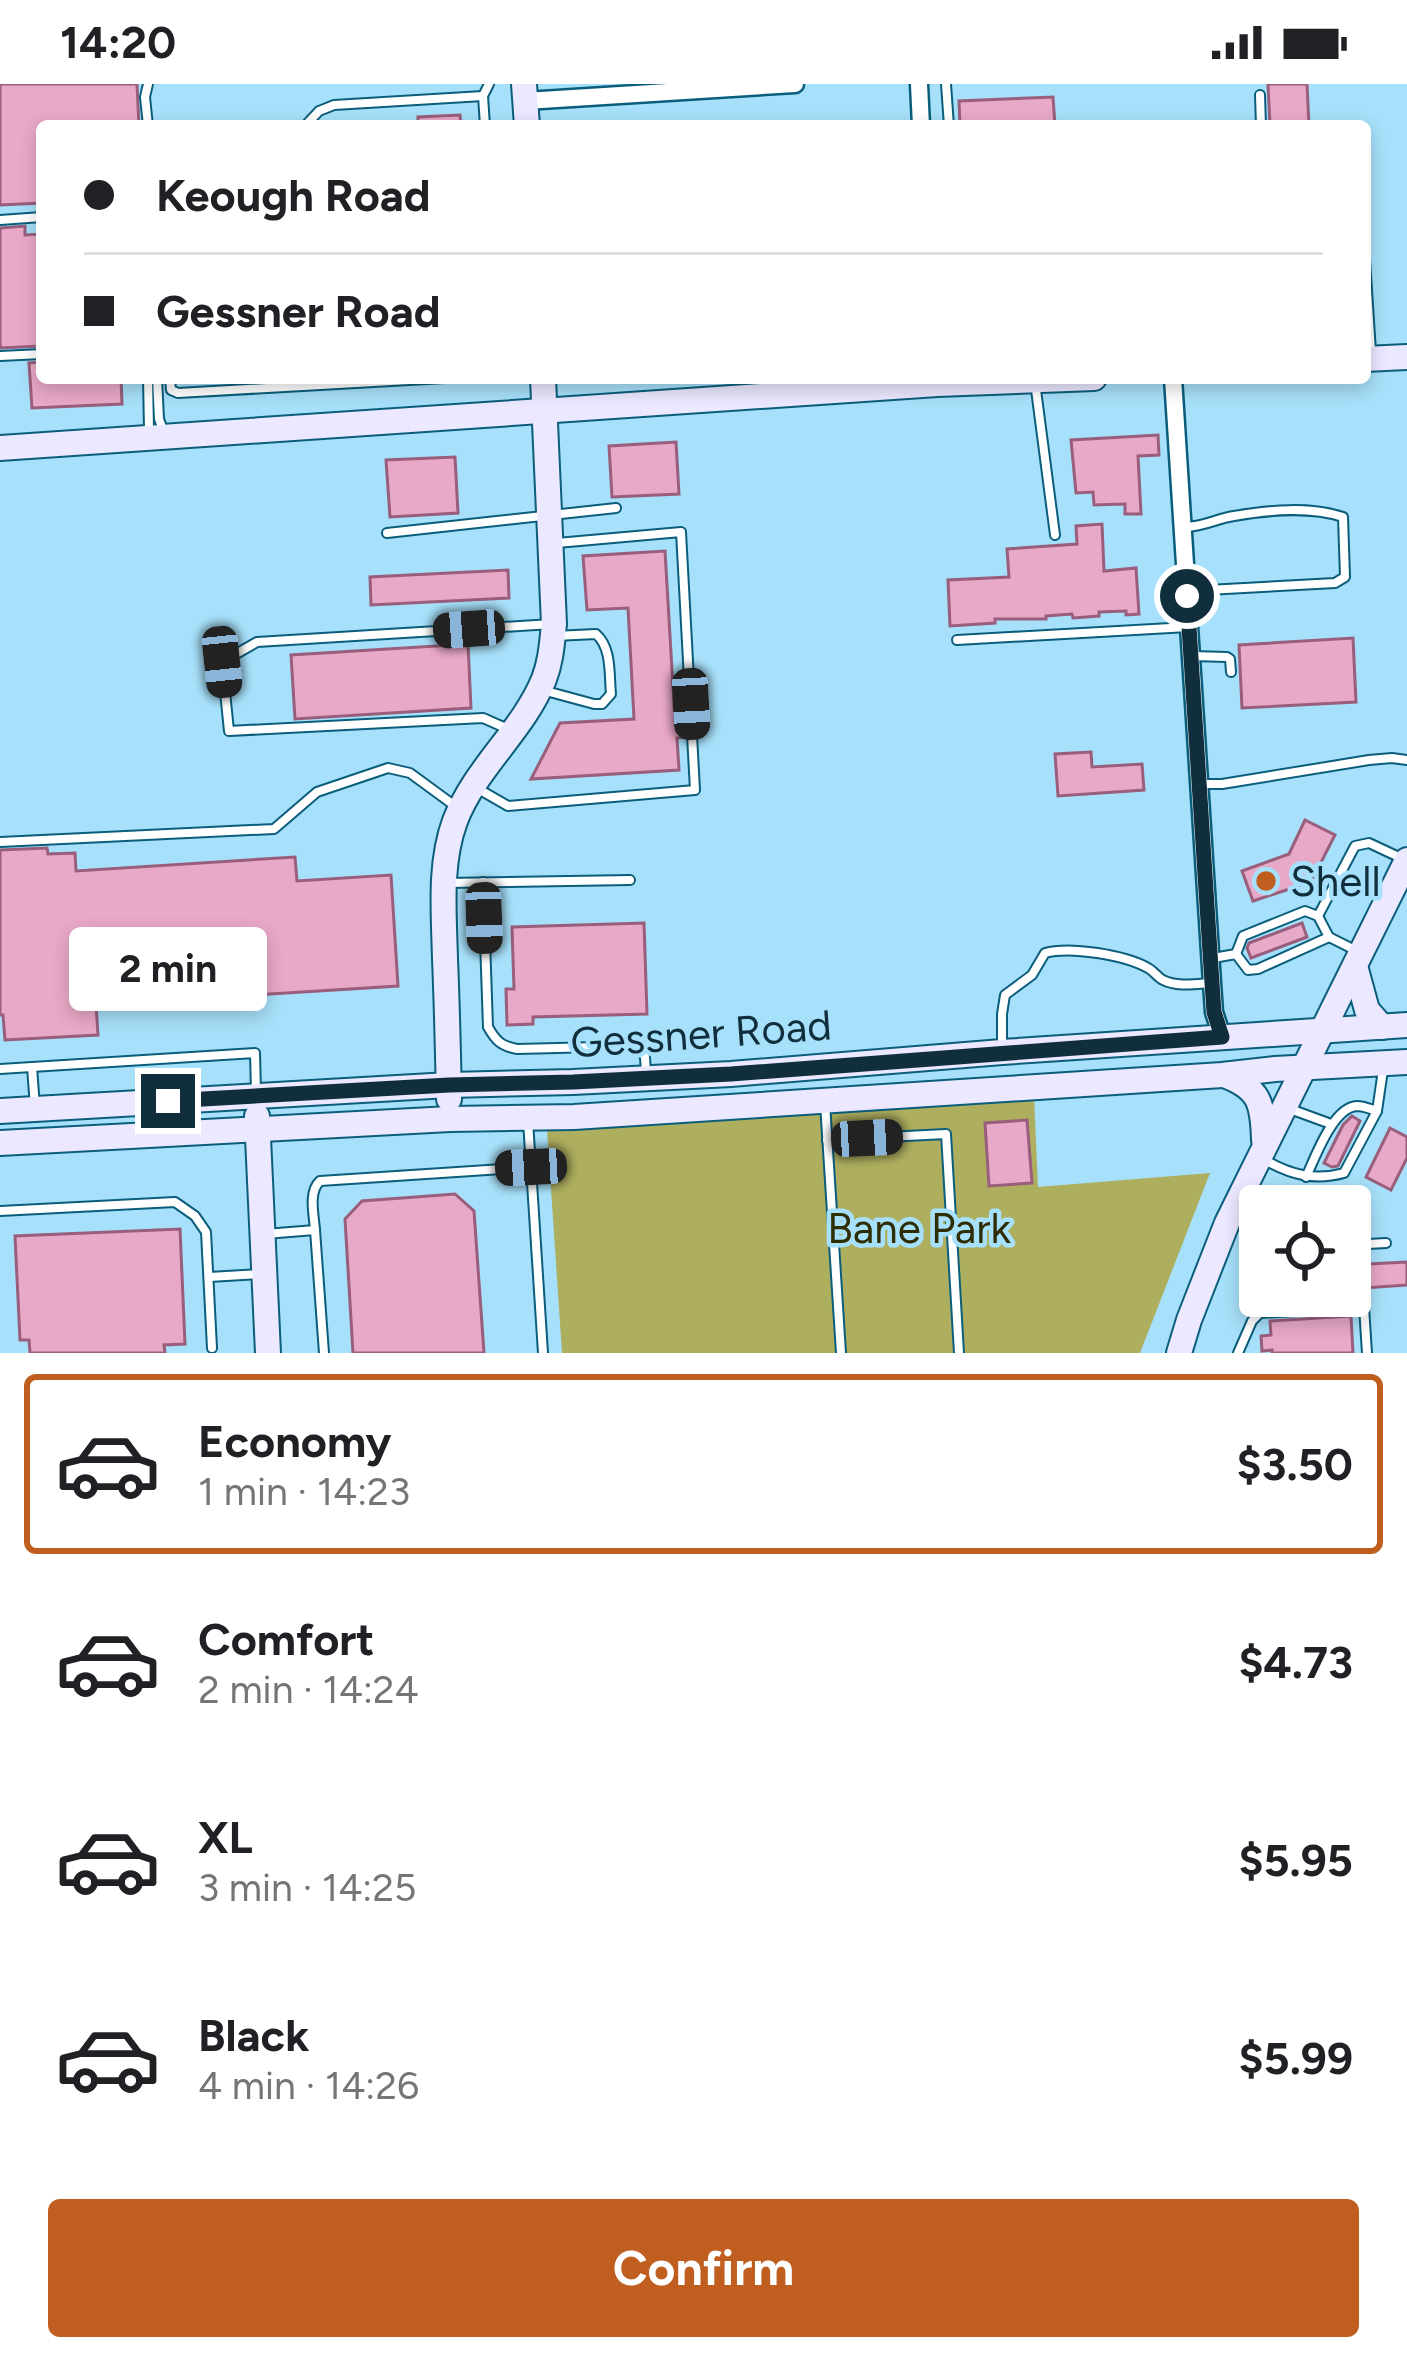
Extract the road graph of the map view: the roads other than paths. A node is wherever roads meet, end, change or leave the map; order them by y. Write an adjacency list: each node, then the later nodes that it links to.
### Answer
1 (148, 84): 9 (lane)
2 (489, 84): 7 (lane)
3 (795, 84): 8 (street)
4 (919, 84): 12 (street)
5 (946, 84): 13 (lane)
6 (1260, 95): 14 (lane)
7 (483, 96): 10 (lane); 11 (lane)
8 (525, 104)
9 (147, 120)
10 (311, 120)
11 (485, 120)
12 (921, 120)
13 (949, 120)
14 (1261, 120)
15 (36, 218): 16 (lane)
16 (0, 220)
17 (36, 354): 18 (lane)
18 (0, 356)
19 (1407, 357): 20 (main road)
20 (1371, 359)
21 (153, 384): 30 (lane)
22 (153, 384): 30 (lane)
23 (170, 384): 24 (lane)
24 (338, 384)
25 (543, 384): 29 (main road)
26 (898, 384): 29 (main road)
27 (1035, 384): 36 (lane)
28 (1173, 384): 34 (street)
29 (544, 411): 30 (main road); 33 (main road)
30 (158, 438): 31 (main road)
31 (0, 448)
32 (616, 508): 33 (lane)
33 (547, 517): 35 (lane); 37 (main road)
34 (1182, 527): 38 (street); 38 (lane)
35 (387, 533)
36 (1055, 535)
37 (550, 544): 40 (main road); 48 (lane)
38 (1187, 596): 39 (street)
39 (1189, 627): 41 (lane); 42 (street)
40 (553, 630): 44 (main road); 44 (lane); 45 (lane)
41 (957, 640)
42 (1191, 656): 43 (lane); 47 (street)
43 (1232, 672)
44 (539, 689): 45 (main road)
45 (513, 731): 48 (main road)
46 (1407, 760): 47 (lane)
47 (1198, 784): 58 (street)
48 (472, 785): 49 (main road)
49 (460, 809): 50 (lane); 54 (main road)
50 (0, 842)
51 (1407, 860): 55 (lane); 59 (main road)
52 (630, 880): 53 (lane)
53 (482, 882): 54 (lane); 71 (lane)
54 (445, 883): 74 (main road)
55 (1318, 916): 56 (lane); 57 (lane)
56 (1329, 938): 57 (lane); 59 (lane)
57 (1236, 953): 58 (lane)
58 (1210, 958): 60 (street)
59 (1358, 960): 61 (main road); 62 (main road)
60 (1212, 983): 63 (street); 64 (lane)
61 (1394, 1026): 62 (main road, Gessner Road)
62 (1322, 1031): 63 (main road, Gessner Road); 67 (main road)
63 (1222, 1037): 64 (main road, Gessner Road)
64 (1003, 1052): 69 (main road, Gessner Road); 75 (main road)
65 (1395, 1063): 67 (main road, Gessner Road); 81 (lane)
66 (32, 1067): 68 (lane); 73 (lane); 79 (lane)
67 (1305, 1067): 70 (main road, Gessner Road); 78 (main road)
68 (0, 1069)
69 (731, 1074): 71 (main road, Gessner Road); 77 (main road)
70 (1222, 1075): 75 (main road, Gessner Road); 89 (main road)
71 (646, 1078): 72 (main road, Gessner Road)
72 (573, 1082): 74 (main road, Gessner Road); 82 (main road)
73 (256, 1085): 74 (main road, Gessner Road); 79 (main road, Gessner Road); 86 (main road)
74 (449, 1085): 84 (main road)
75 (1005, 1089): 76 (main road, Gessner Road)
76 (825, 1100): 77 (main road, Gessner Road); 87 (lane)
77 (733, 1107): 82 (main road, Gessner Road)
78 (1283, 1107): 85 (lane); 89 (main road)
79 (35, 1109): 80 (main road, Gessner Road)
80 (0, 1111)
81 (1377, 1111): 85 (lane); 91 (lane)
82 (574, 1117): 83 (main road, Gessner Road)
83 (528, 1118): 84 (main road, Gessner Road); 90 (lane)
84 (450, 1119): 86 (main road, Gessner Road)
85 (1331, 1124): 91 (lane)
86 (258, 1128): 88 (main road, Gessner Road); 96 (main road)
87 (827, 1140): 105 (lane); 106 (lane)
88 (0, 1143)
89 (1261, 1150): 91 (lane); 93 (main road)
90 (531, 1167): 95 (lane); 104 (lane)
91 (1306, 1177)
92 (0, 1211): 100 (lane)
93 (1232, 1212): 94 (lane); 107 (main road)
94 (1239, 1214)
95 (315, 1230): 96 (lane); 103 (lane)
96 (264, 1234): 99 (main road)
97 (1371, 1243): 98 (lane)
98 (1386, 1243)
99 (265, 1274): 100 (lane); 102 (main road)
100 (209, 1276): 101 (lane)
101 (212, 1348)
102 (268, 1353)
103 (324, 1353)
104 (543, 1353)
105 (841, 1353)
106 (959, 1353)
107 (1179, 1353)
108 (1238, 1353): 109 (lane)
109 (1367, 1353)

